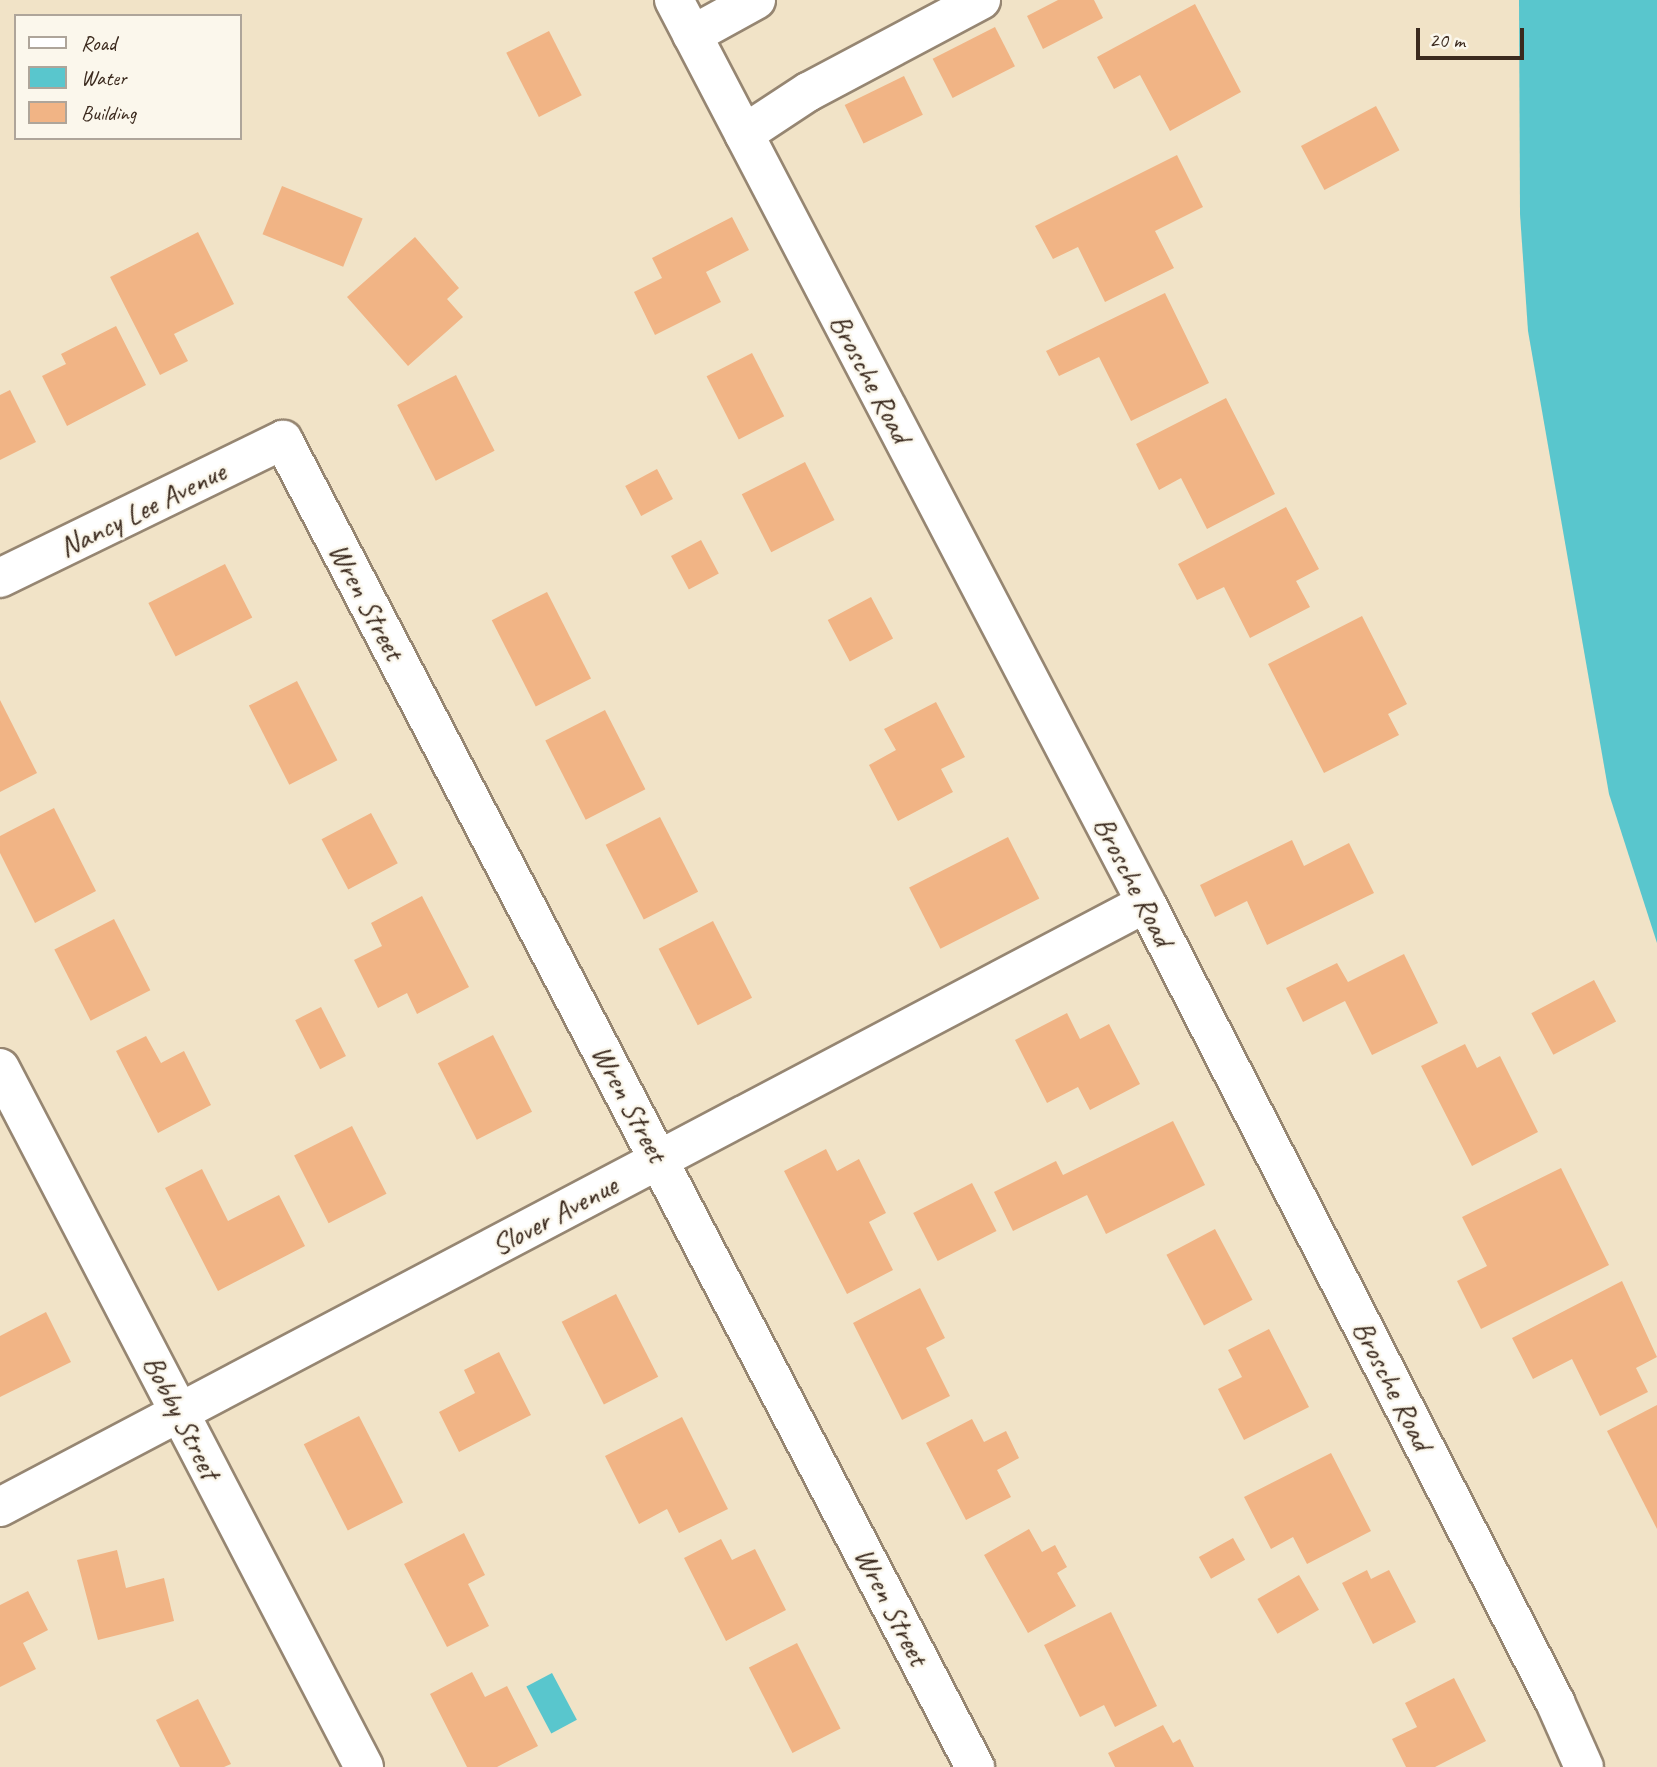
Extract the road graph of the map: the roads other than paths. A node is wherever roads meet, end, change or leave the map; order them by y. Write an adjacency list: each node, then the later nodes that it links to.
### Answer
1 (674, 0): 4 (street, Brosche Road)
2 (756, 0): 4 (street)
3 (981, 0): 5 (street)
4 (692, 35): 5 (street, Brosche Road)
5 (744, 134): 8 (street, Brosche Road)
6 (283, 440): 7 (street, Nancy Lee Avenue); 10 (street, Wren Street)
7 (0, 578)
8 (1146, 903): 10 (street, Slover Avenue); 15 (street, Brosche Road)
9 (0, 1068): 11 (street, Bobby Street)
10 (659, 1159): 11 (street, Slover Avenue); 14 (street, Wren Street)
11 (179, 1412): 12 (street, Slover Avenue); 13 (street, Bobby Street)
12 (0, 1507)
13 (364, 1767)
14 (975, 1767)
15 (1584, 1767)

